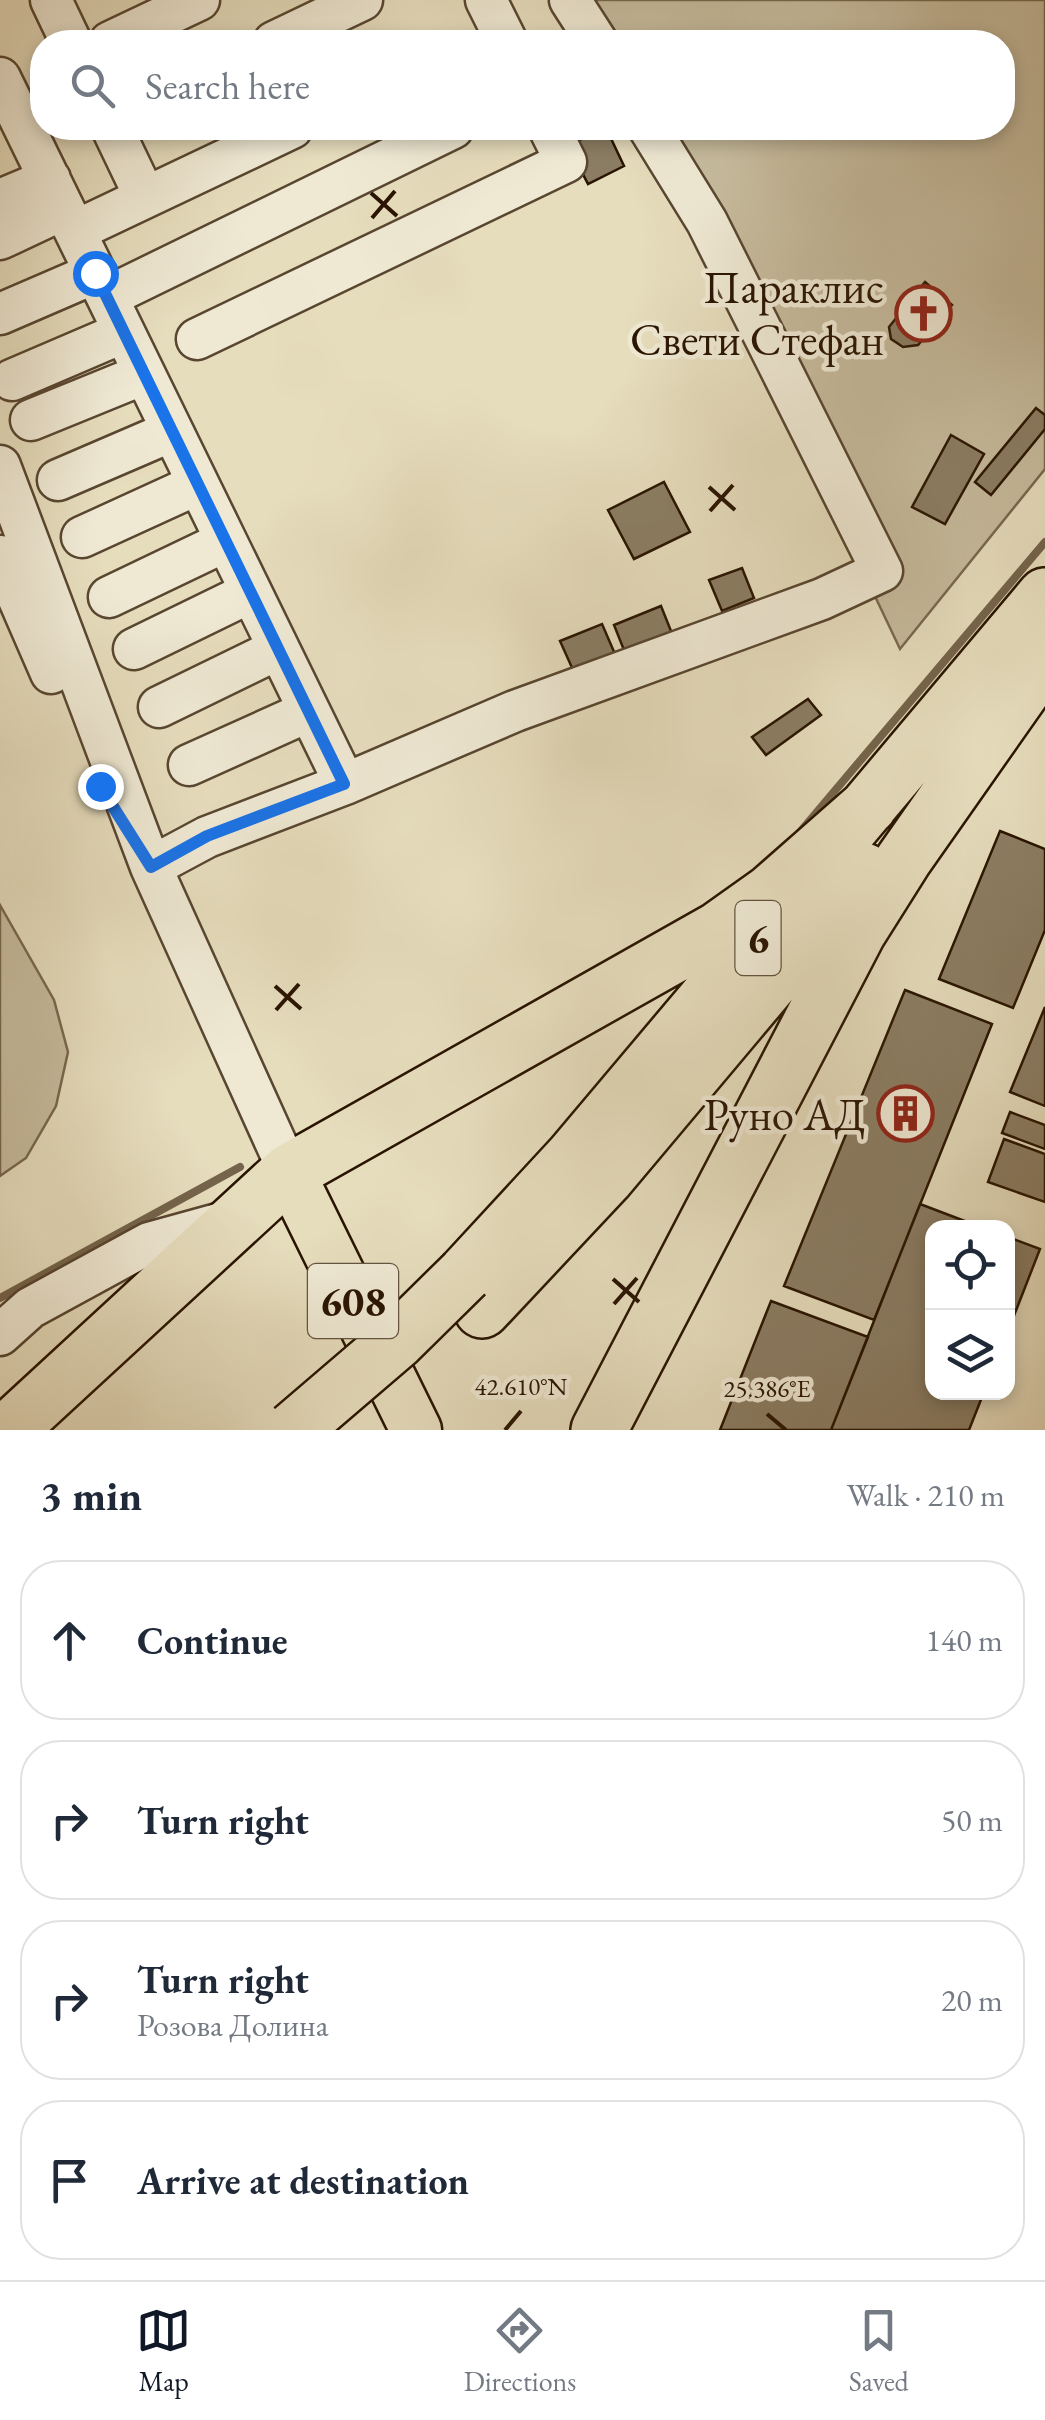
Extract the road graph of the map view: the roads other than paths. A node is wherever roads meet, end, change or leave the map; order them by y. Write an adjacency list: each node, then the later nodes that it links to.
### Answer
1 (51, 0): 5 (street)
2 (198, 0): 6 (street)
3 (362, 0): 7 (street)
4 (570, 0): 8 (street)
5 (65, 30)
6 (135, 30)
7 (299, 30)
8 (589, 30)
9 (0, 78): 10 (street)
10 (30, 139)
11 (31, 140): 19 (street)
12 (118, 140): 17 (street)
13 (266, 140): 17 (street)
14 (430, 140): 21 (street)
15 (555, 140): 23 (street)
16 (656, 140): 43 (street)
17 (145, 197): 19 (street)
18 (0, 200): 19 (street)
19 (63, 206): 20 (street); 21 (street)
20 (0, 239)
21 (109, 301): 22 (street); 24 (street); 25 (street)
22 (0, 314)
23 (196, 340)
24 (144, 374): 26 (street); 27 (street)
25 (12, 380)
26 (31, 420)
27 (172, 431): 29 (street); 30 (street)
28 (0, 466): 45 (street, 608)
29 (58, 480)
30 (198, 484): 31 (street); 32 (street)
31 (82, 536)
32 (226, 541): 34 (street); 35 (street)
33 (0, 556): 45 (street, 608)
34 (251, 592): 37 (street); 38 (street)
35 (109, 596)
36 (1045, 596): 44 (highway, 6)
37 (278, 648): 40 (street); 41 (street)
38 (134, 649)
39 (1045, 656): 48 (highway, 6); 54 (highway)
40 (159, 707)
41 (309, 711): 42 (street); 43 (street)
42 (189, 765)
43 (344, 784): 45 (street)
44 (870, 806): 46 (highway); 48 (highway, 6)
45 (151, 867): 46 (street, 608)
46 (290, 1172): 47 (highway); 53 (main road, 608)
47 (236, 1219): 49 (street); 50 (highway)
48 (474, 1292): 51 (highway, 6, bridge); 52 (highway, 6)
49 (0, 1336)
50 (9, 1430)
51 (294, 1430)
52 (350, 1430)
53 (416, 1430)
54 (599, 1430)

